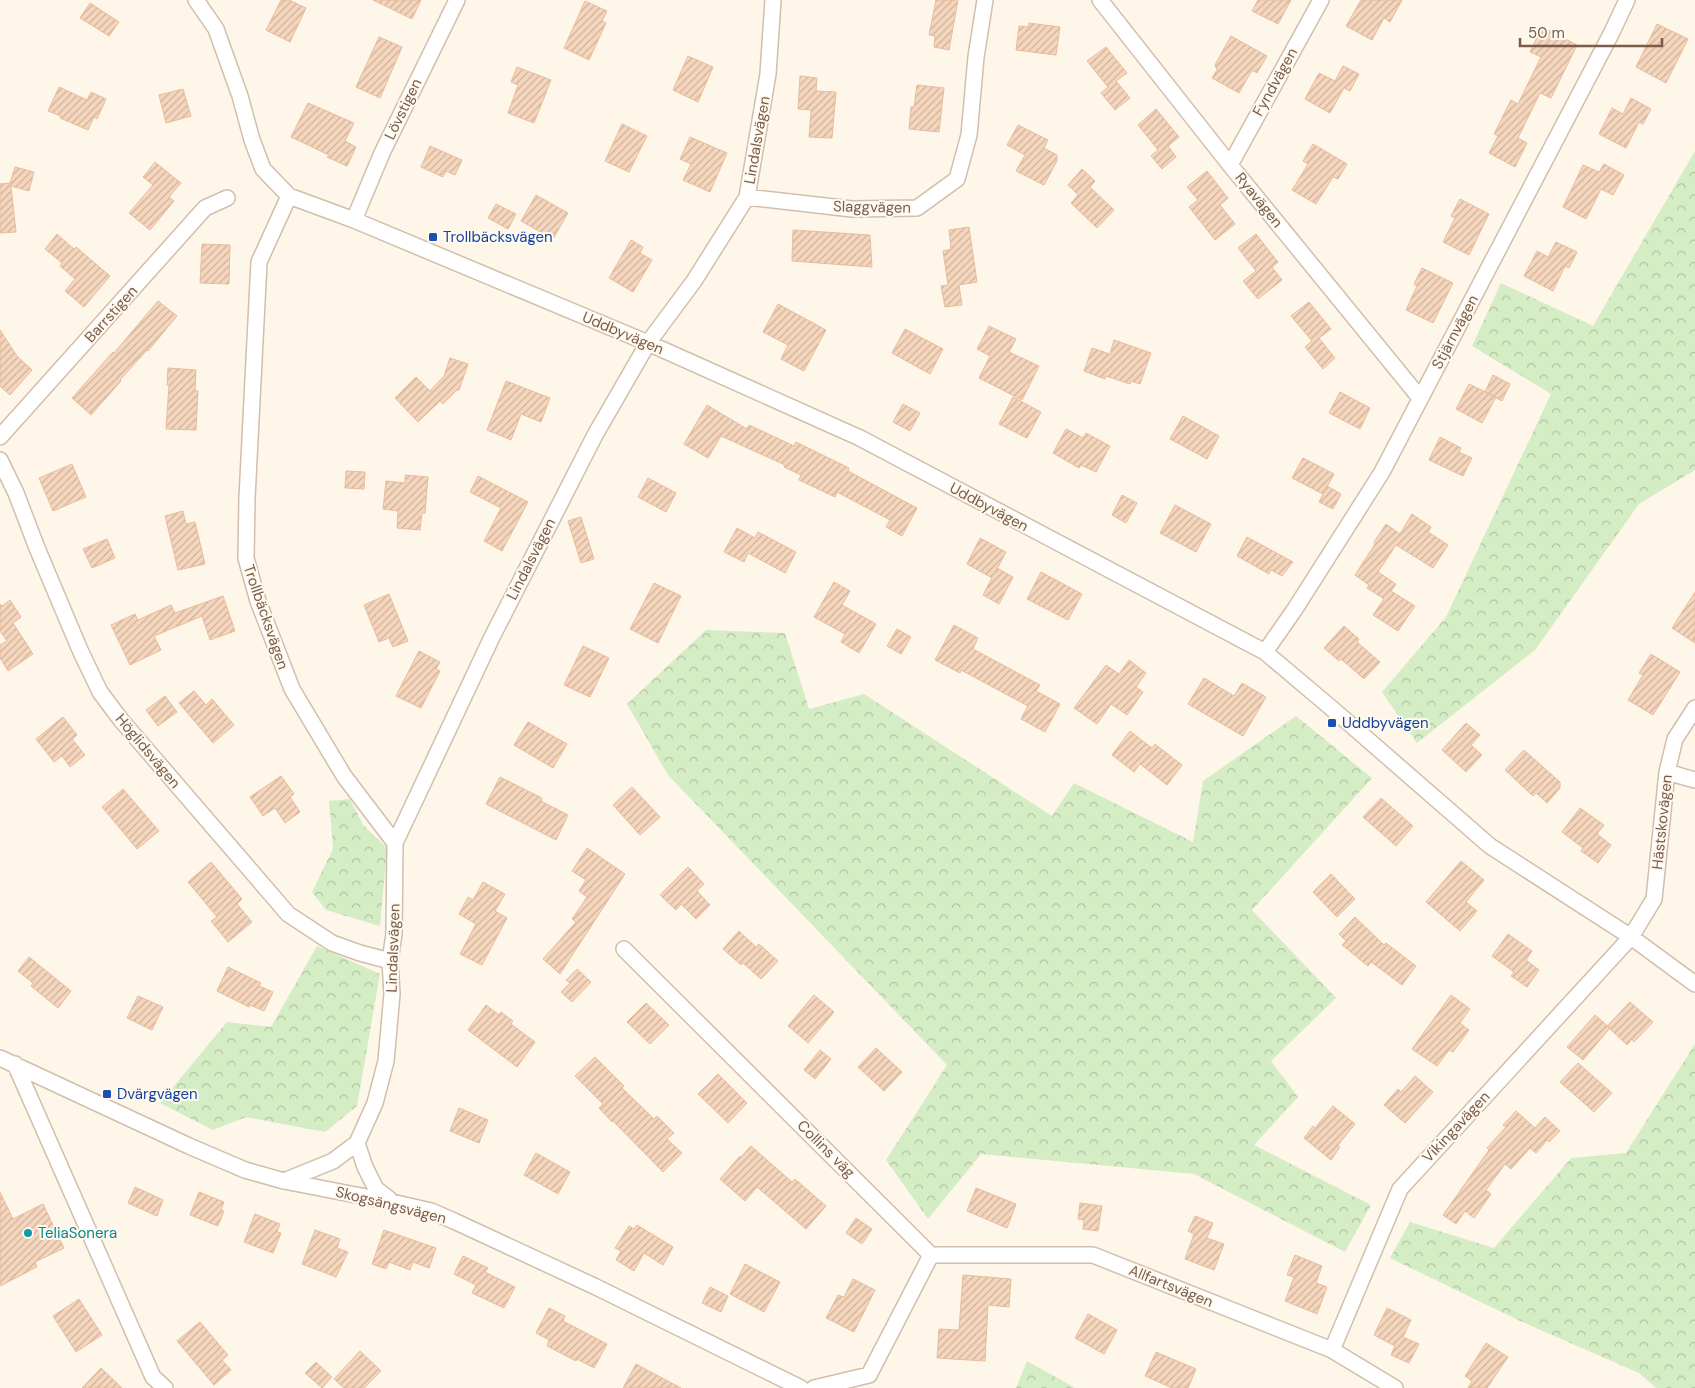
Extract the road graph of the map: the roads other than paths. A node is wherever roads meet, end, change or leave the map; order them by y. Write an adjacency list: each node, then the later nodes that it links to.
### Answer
1 (196, 0): 9 (street)
2 (457, 0): 12 (street, Lövstigen)
3 (773, 0): 10 (street, Lindalsvägen)
4 (985, 0): 10 (street, Slaggvägen)
5 (1100, 0): 8 (street, Ryavägen)
6 (1321, 0): 8 (street, Fyndvägen)
7 (1626, 0): 14 (street, Stjärnvägen)
8 (1230, 165): 14 (street, Ryavägen)
9 (289, 196): 12 (street, Uddbyvägen); 21 (street, Trollbäcksvägen)
10 (747, 197): 13 (street, Lindalsvägen)
11 (227, 198): 15 (street, Barrstigen)
12 (354, 220): 13 (street, Uddbyvägen)
13 (648, 343): 17 (street, Uddbyvägen); 21 (street, Lindalsvägen)
14 (1420, 398): 17 (street, Stjärnvägen)
15 (0, 437)
16 (0, 460): 24 (street, Höglidsvägen)
17 (1265, 652): 22 (street, Uddbyvägen)
18 (1695, 708): 19 (street, Hästskovägen)
19 (1667, 772): 20 (street); 22 (street, Hästskovägen)
20 (1695, 780)
21 (395, 843): 24 (street, Lindalsvägen)
22 (1631, 937): 25 (street, Uddbyvägen); 32 (street, Vikingavägen)
23 (624, 949): 31 (street, Collins väg)
24 (390, 961): 28 (street, Lindalsvägen)
25 (1695, 984)
26 (0, 1058): 27 (street, Skogsängsvägen)
27 (15, 1064): 29 (street, Skogsängsvägen); 34 (street)
28 (356, 1143): 29 (street, Lindalsvägen); 30 (street)
29 (284, 1181): 30 (street, Skogsängsvägen)
30 (392, 1202): 35 (street, Skogsängsvägen)
31 (931, 1254): 32 (street, Allfartsvägen); 33 (street)
32 (1332, 1350): 37 (street, Allfartsvägen)
33 (871, 1381): 36 (street)
34 (165, 1388)
35 (800, 1388)
36 (814, 1388)
37 (1395, 1388)

